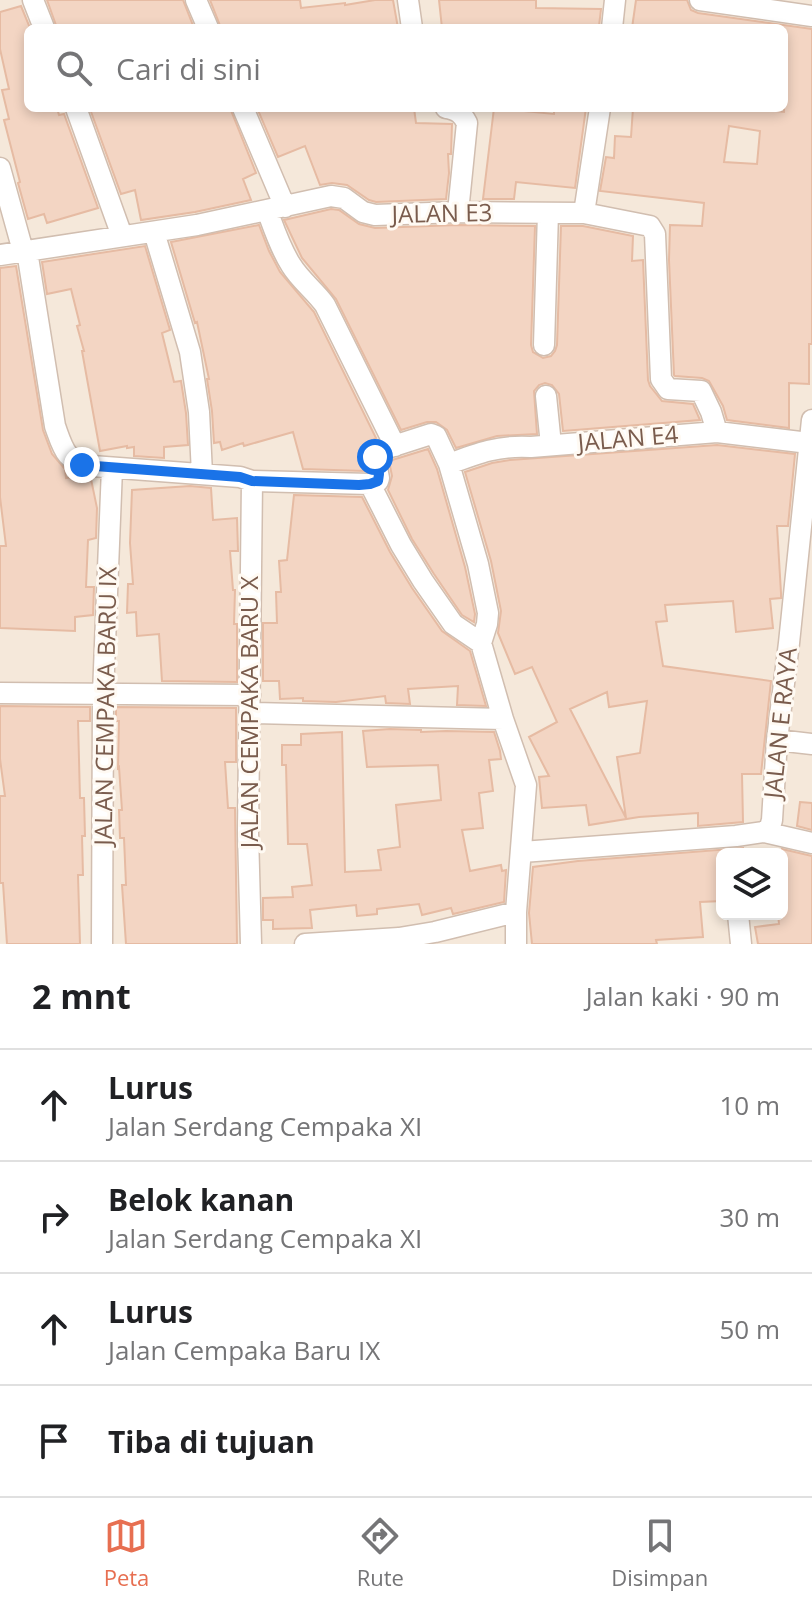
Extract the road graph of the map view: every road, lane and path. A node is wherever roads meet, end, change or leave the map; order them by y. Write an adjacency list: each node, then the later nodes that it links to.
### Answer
1 (33, 0): 7 (street)
2 (196, 0): 8 (street)
3 (408, 0): 9 (street)
4 (615, 0): 10 (street)
5 (700, 0): 6 (street)
6 (812, 16)
7 (42, 24)
8 (206, 24)
9 (411, 24)
10 (612, 24)
11 (77, 112): 21 (street)
12 (244, 112): 16 (street)
13 (458, 112): 17 (street)
14 (599, 112): 19 (street)
15 (0, 168): 22 (street)
16 (276, 209): 17 (street, JALAN E3); 20 (street, JALAN E3); 30 (street)
17 (458, 212): 18 (street, JALAN E3)
18 (548, 213): 19 (street, JALAN E3); 24 (street)
19 (584, 213): 27 (street, JALAN E3)
20 (154, 232): 21 (street, JALAN E3); 33 (street)
21 (122, 236): 22 (street, JALAN E3)
22 (25, 251): 23 (street, JALAN E3); 32 (street)
23 (0, 255)
24 (544, 345)
25 (546, 396): 29 (street)
26 (812, 420): 28 (street, JALAN E RAYA)
27 (717, 432): 28 (street, JALAN E4); 29 (street, JALAN E4)
28 (811, 432): 36 (street, JALAN E RAYA)
29 (551, 445): 31 (street, JALAN E4)
30 (395, 446): 31 (street); 35 (street)
31 (449, 464): 37 (street)
32 (112, 468): 33 (street); 39 (street, JALAN CEMPAKA BARU IX)
33 (202, 474): 34 (street)
34 (252, 481): 35 (street); 40 (street, JALAN CEMPAKA BARU X)
35 (370, 484): 37 (street)
36 (805, 544): 42 (street, JALAN E RAYA)
37 (481, 643): 41 (street)
38 (0, 693): 39 (street)
39 (103, 694): 40 (street); 51 (street, JALAN CEMPAKA BARU IX)
40 (250, 704): 41 (street); 52 (street, JALAN CEMPAKA BARU X)
41 (503, 719): 47 (street)
42 (777, 740): 43 (street); 44 (street, JALAN E RAYA)
43 (812, 744)
44 (764, 832): 45 (street); 46 (street)
45 (812, 843)
46 (736, 845): 47 (street)
47 (522, 852): 48 (street)
48 (516, 912): 50 (street); 54 (street)
49 (739, 920): 55 (street)
50 (435, 938): 53 (street)
51 (102, 944)
52 (251, 944)
53 (305, 944)
54 (516, 944)
55 (741, 944)

